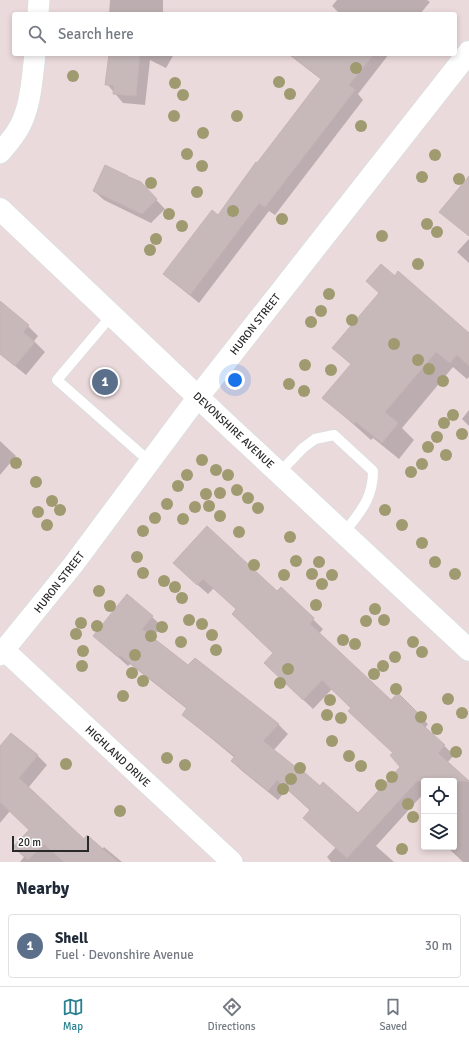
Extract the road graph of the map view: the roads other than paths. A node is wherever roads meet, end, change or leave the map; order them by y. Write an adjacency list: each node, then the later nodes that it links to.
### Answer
1 (39, 0): 2 (street)
2 (38, 12)
3 (469, 52): 8 (main road, HURON STREET)
4 (35, 56): 5 (street)
5 (0, 153)
6 (0, 209): 7 (main road, DEVONSHIRE AVENUE)
7 (112, 315): 8 (main road, DEVONSHIRE AVENUE); 9 (lane)
8 (198, 397): 9 (street, HURON STREET); 10 (main road, DEVONSHIRE AVENUE)
9 (149, 461): 13 (street, HURON STREET)
10 (279, 473): 11 (main road, DEVONSHIRE AVENUE); 11 (lane)
11 (344, 533): 12 (main road, DEVONSHIRE AVENUE)
12 (469, 650)
13 (2, 652): 14 (street, HIGHLAND DRIVE)
14 (232, 862)

